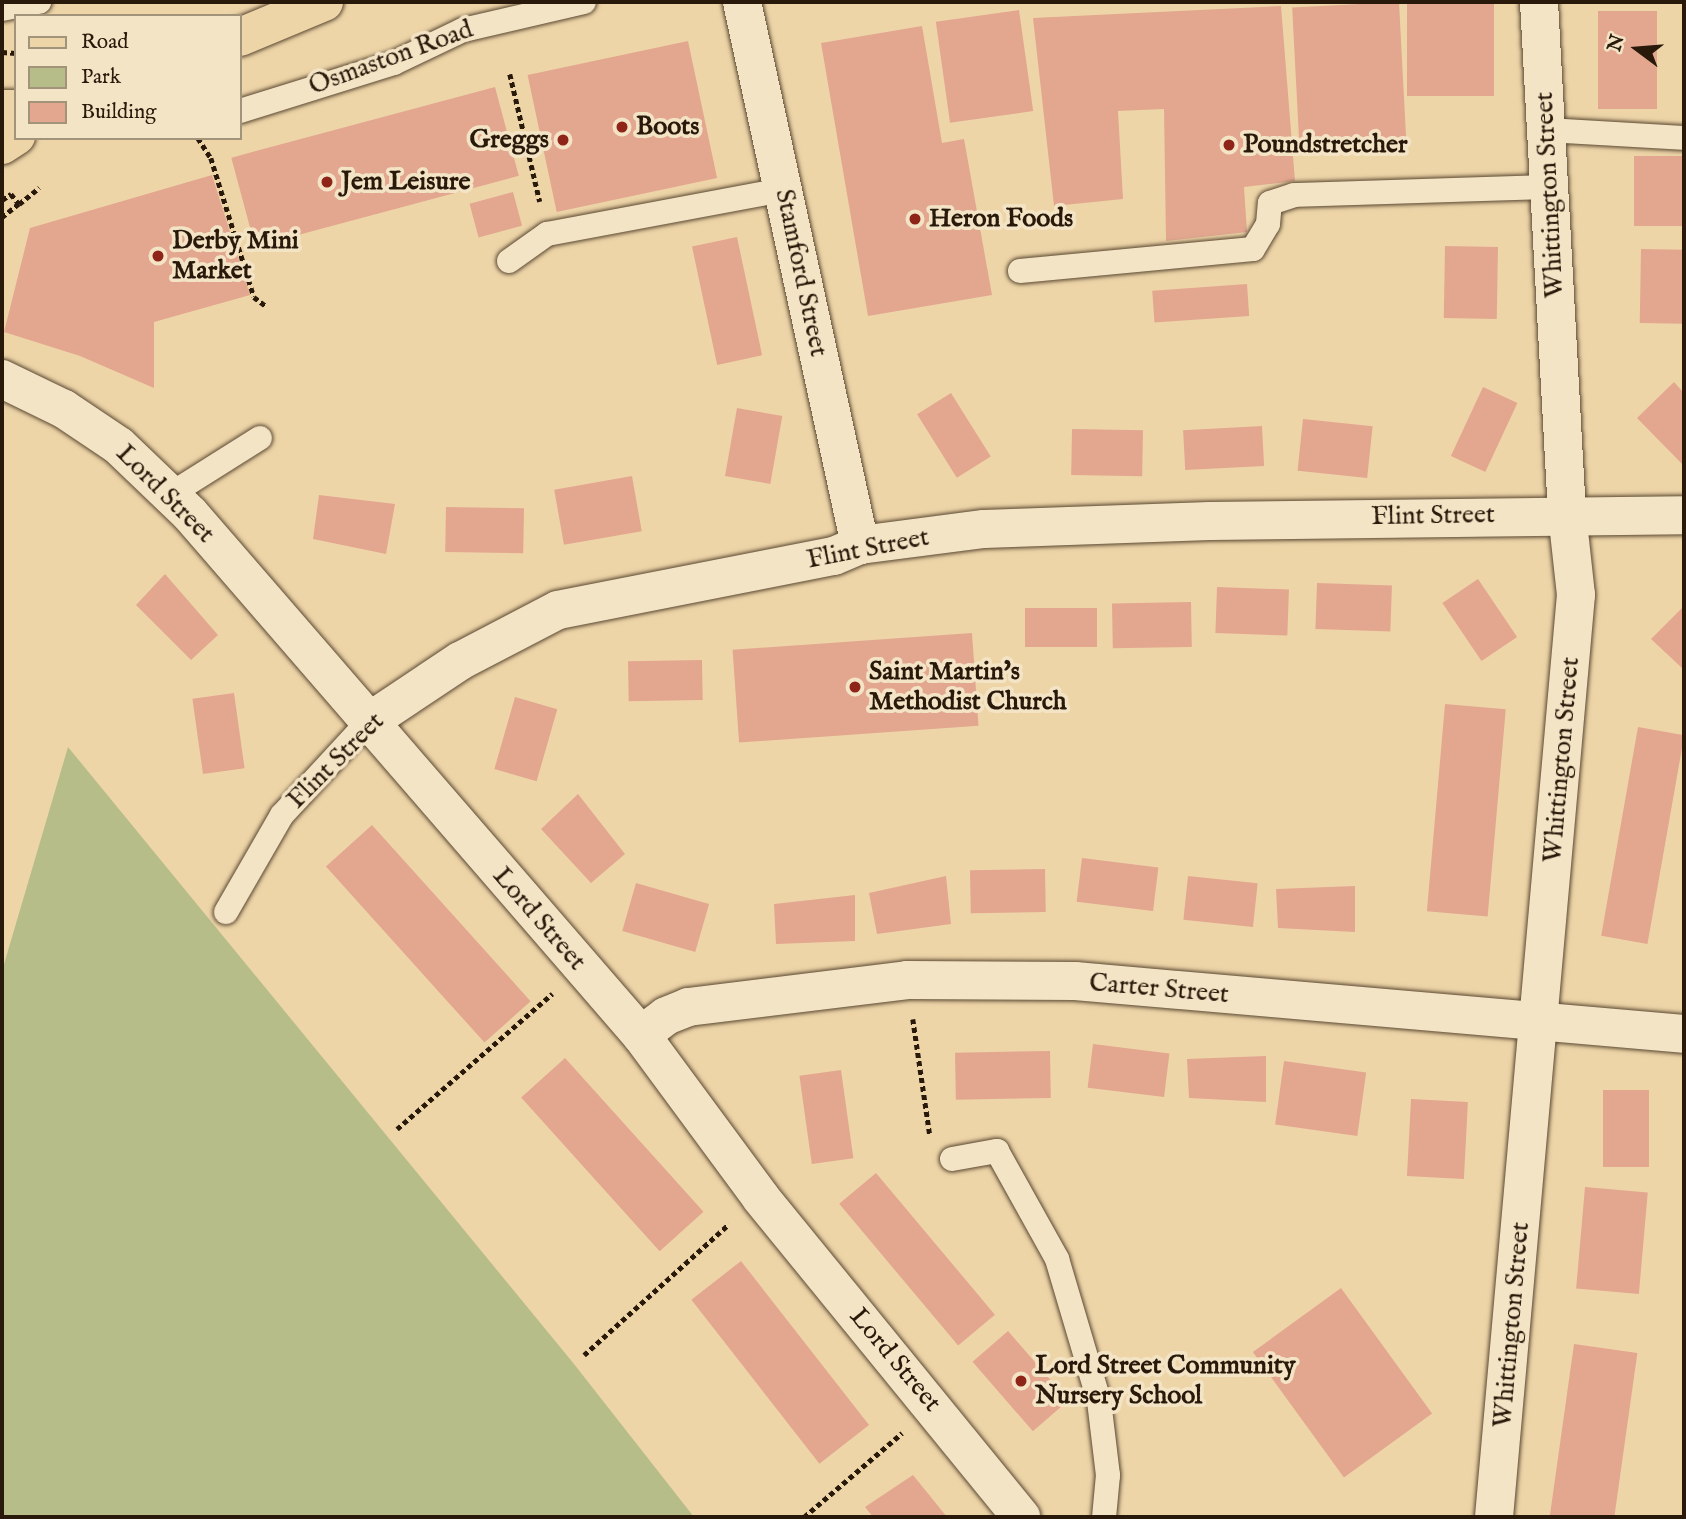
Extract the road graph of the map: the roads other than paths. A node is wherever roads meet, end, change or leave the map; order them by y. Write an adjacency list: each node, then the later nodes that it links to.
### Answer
1 (39, 2): 6 (lane)
2 (324, 2): 7 (main road)
3 (584, 2): 8 (lane, Osmaston Road)
4 (742, 2): 12 (street, Stamford Street)
5 (1539, 2): 9 (street, Whittington Street)
6 (2, 9)
7 (260, 21)
8 (242, 110)
9 (1546, 130): 10 (lane); 11 (street, Whittington Street)
10 (1684, 138)
11 (1551, 187): 14 (lane); 18 (street, Whittington Street)
12 (783, 190): 13 (lane); 20 (street, Stamford Street)
13 (509, 261)
14 (1020, 271)
15 (2, 379): 17 (street, Lord Street)
16 (260, 438): 17 (lane)
17 (171, 494): 21 (street, Lord Street)
18 (1567, 514): 19 (street, Flint Street); 20 (street, Flint Street); 23 (street, Whittington Street)
19 (1684, 516)
20 (860, 545): 21 (street, Flint Street)
21 (367, 723): 22 (lane, Flint Street); 25 (street, Lord Street)
22 (226, 912)
23 (1540, 1021): 24 (street, Carter Street); 25 (street, Carter Street); 29 (street, Whittington Street)
24 (1684, 1034)
25 (641, 1035): 27 (street, Lord Street)
26 (952, 1159): 28 (lane)
27 (1021, 1517)
28 (1104, 1517)
29 (1494, 1517)

